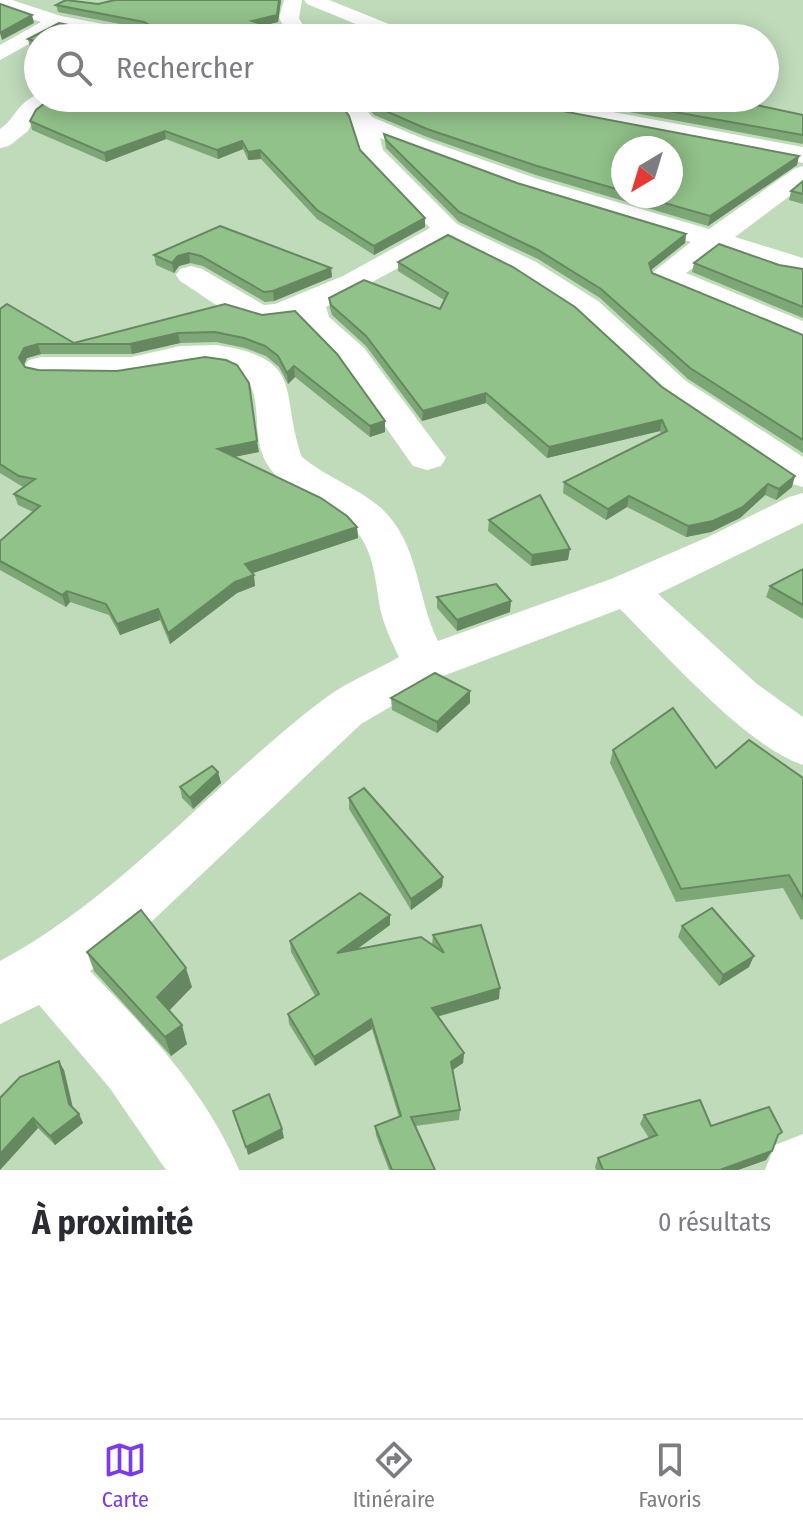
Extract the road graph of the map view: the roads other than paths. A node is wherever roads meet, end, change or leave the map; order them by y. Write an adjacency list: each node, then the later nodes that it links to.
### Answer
1 (293, 0): 7 (street)
2 (313, 0): 8 (street)
3 (2, 4): 4 (street)
4 (57, 21): 5 (street); 6 (street)
5 (52, 24)
6 (73, 24)
7 (292, 24)
8 (372, 24)
9 (24, 40): 10 (street)
10 (0, 54)
11 (24, 112): 17 (street)
12 (355, 112): 20 (street)
13 (358, 112): 21 (street)
14 (580, 112): 16 (street)
15 (586, 112): 16 (street)
16 (591, 114): 18 (street)
17 (0, 141)
18 (803, 155)
19 (803, 174): 21 (street)
20 (447, 230): 24 (street); 28 (street)
21 (715, 238): 22 (street); 25 (street)
22 (803, 268)
23 (191, 275): 24 (street)
24 (310, 305): 27 (street)
25 (803, 333)
26 (41, 367): 31 (street)
27 (427, 458)
28 (803, 475)
29 (803, 506): 30 (street)
30 (627, 590): 31 (street); 32 (street)
31 (426, 664): 33 (street)
32 (803, 745)
33 (22, 981): 34 (street)
34 (204, 1170)

